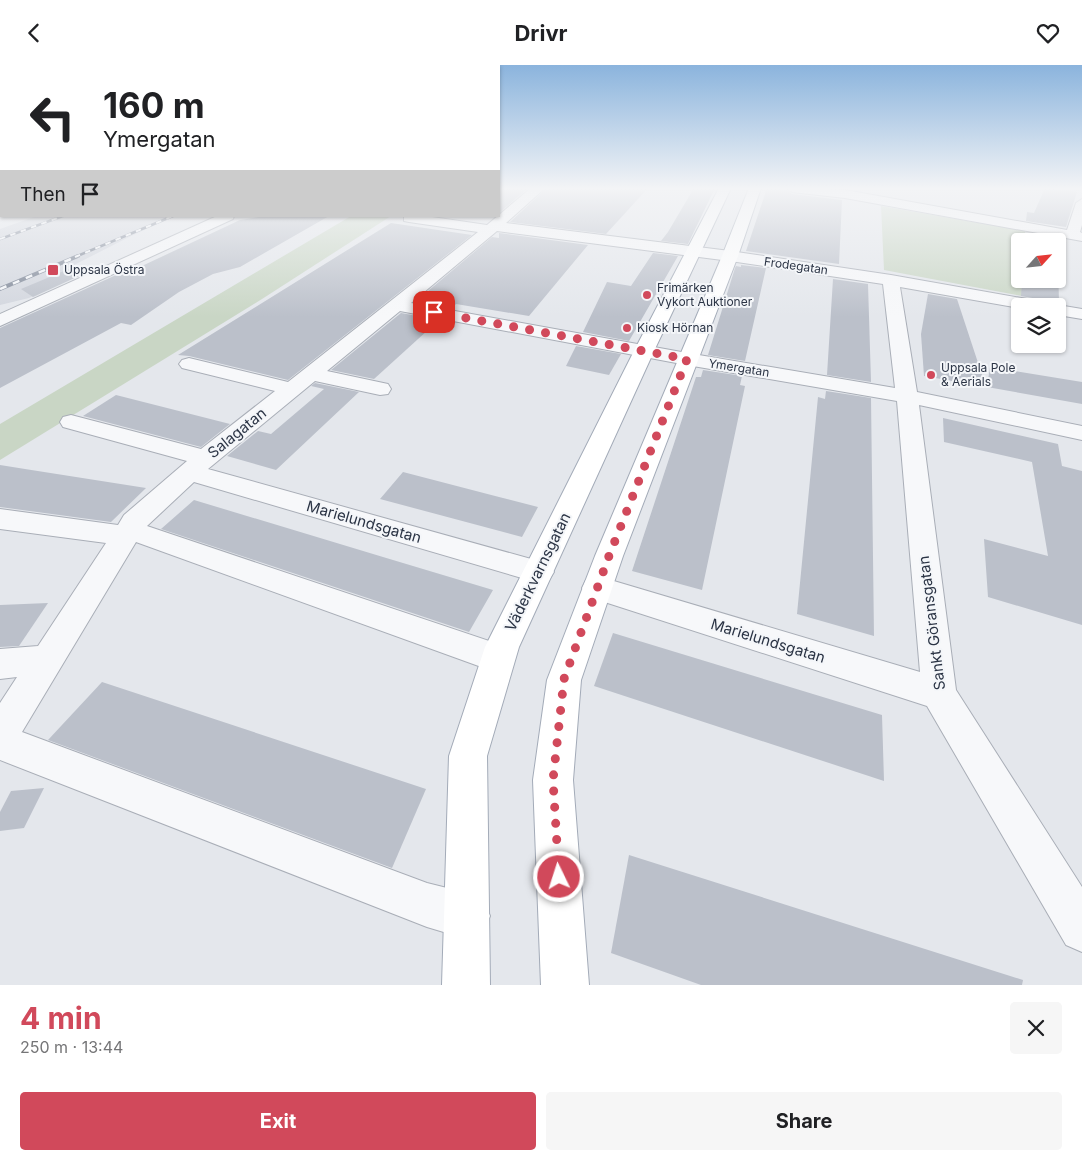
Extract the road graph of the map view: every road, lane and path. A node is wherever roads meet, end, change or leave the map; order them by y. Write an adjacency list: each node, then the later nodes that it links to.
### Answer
1 (196, 231): 15 (street)
2 (487, 231): 12 (street, Salagatan)
3 (536, 231): 8 (street, Frodegatan)
4 (705, 231): 8 (main road, Väderkvarnsgatan)
5 (739, 231): 9 (main road)
6 (1049, 231): 7 (street)
7 (1077, 236)
8 (694, 253): 9 (street, Frodegatan); 16 (main road, Väderkvarnsgatan)
9 (730, 256): 10 (street, Frodegatan); 17 (main road)
10 (891, 280): 11 (street, Frodegatan); 22 (street, Sankt Göransgatan)
11 (1011, 301)
12 (396, 305): 16 (street, Ymergatan); 19 (street, Salagatan)
13 (1066, 311): 14 (street)
14 (1082, 314)
15 (0, 321)
16 (644, 351): 17 (street, Ymergatan); 28 (main road, Väderkvarnsgatan)
17 (687, 359): 22 (street, Ymergatan); 29 (main road)
18 (189, 364): 20 (street)
19 (311, 374): 20 (street, Salagatan); 21 (street)
20 (292, 389): 25 (street, Salagatan)
21 (380, 389)
22 (907, 396): 24 (street, Ymergatan); 33 (street, Sankt Göransgatan)
23 (71, 423): 25 (street, Marielundsgatan)
24 (1082, 433)
25 (197, 465): 27 (street, Salagatan); 28 (street, Marielundsgatan)
26 (0, 519): 27 (street)
27 (128, 533): 30 (street); 31 (street, Salagatan)
28 (539, 572): 30 (main road, Väderkvarnsgatan)
29 (597, 588): 33 (street, Marielundsgatan); 39 (main road)
30 (498, 658): 36 (main road, Väderkvarnsgatan)
31 (46, 660): 32 (street); 34 (street, Salagatan)
32 (0, 664)
33 (939, 694): 37 (street, Sankt Göransgatan)
34 (0, 735)
35 (0, 741): 36 (street)
36 (467, 916): 38 (main road, Väderkvarnsgatan)
37 (1082, 929)
38 (466, 985)
39 (565, 985)

